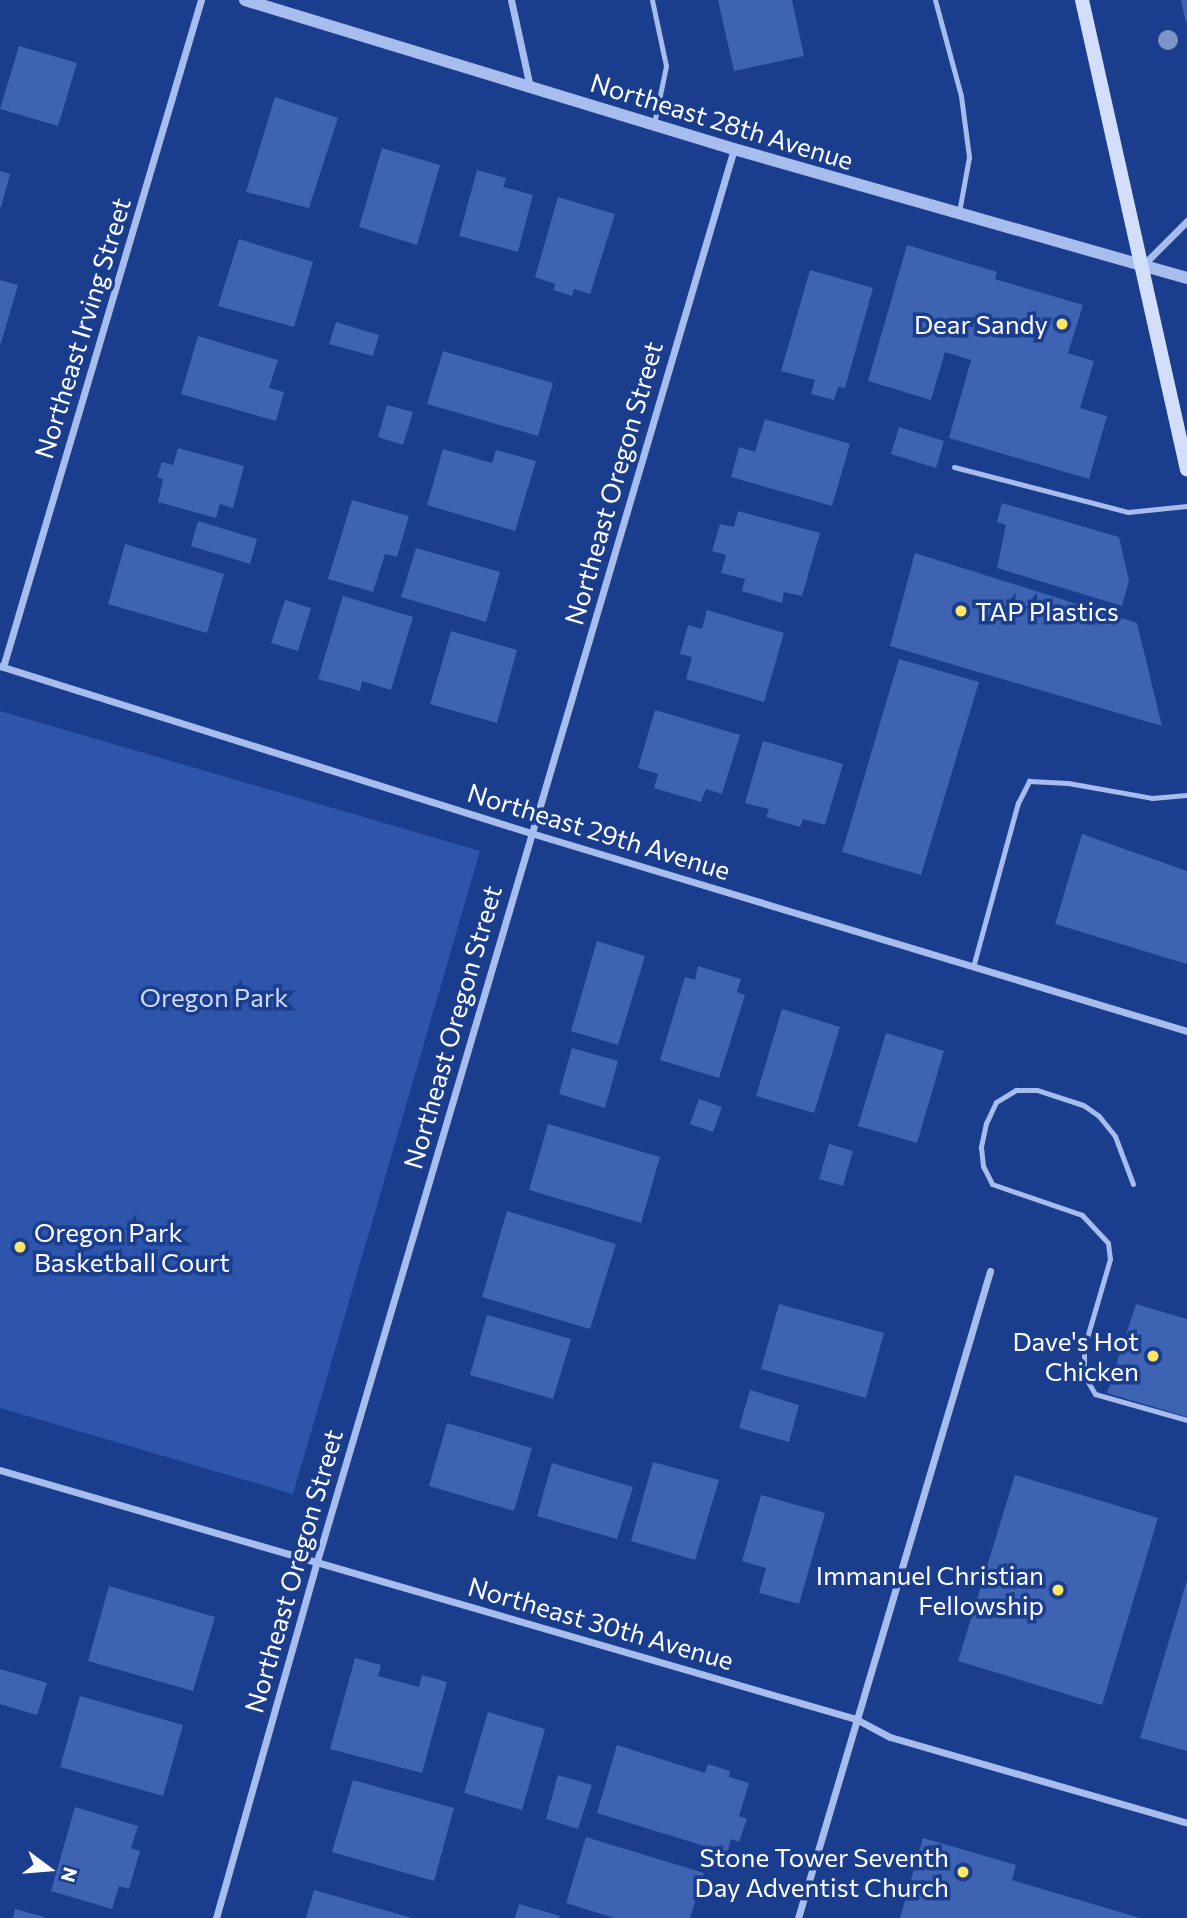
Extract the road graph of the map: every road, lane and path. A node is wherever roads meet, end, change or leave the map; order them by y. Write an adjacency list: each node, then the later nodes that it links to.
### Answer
1 (201, 0): 17 (street, Northeast Irving Street)
2 (245, 0): 7 (street, Northeast 28th Avenue)
3 (511, 0): 7 (street)
4 (652, 0): 8 (lane)
5 (934, 0): 10 (lane)
6 (1082, 0): 12 (main road)
7 (530, 87): 8 (street, Northeast 28th Avenue)
8 (653, 124): 9 (street, Northeast 28th Avenue)
9 (734, 149): 10 (street, Northeast 28th Avenue); 19 (street, Northeast Oregon Street)
10 (958, 215): 12 (street, Northeast 28th Avenue)
11 (1187, 220): 12 (street)
12 (1141, 266): 13 (street, Northeast 28th Avenue); 15 (main road)
13 (1187, 278)
14 (954, 467): 16 (lane)
15 (1187, 469)
16 (1187, 506)
17 (1, 667): 19 (street, Northeast 29th Avenue)
18 (1187, 795): 20 (lane)
19 (531, 834): 20 (street, Northeast 29th Avenue); 26 (street, Northeast Oregon Street)
20 (973, 967): 21 (street, Northeast 29th Avenue)
21 (1187, 1031)
22 (1133, 1184): 24 (lane)
23 (990, 1271): 27 (street)
24 (1187, 1420)
25 (0, 1470): 26 (street, Northeast 30th Avenue)
26 (317, 1561): 27 (street, Northeast 30th Avenue); 29 (street, Northeast Oregon Street)
27 (856, 1719): 28 (street, Northeast 30th Avenue); 30 (street)
28 (1187, 1824)
29 (216, 1918)
30 (798, 1918)

